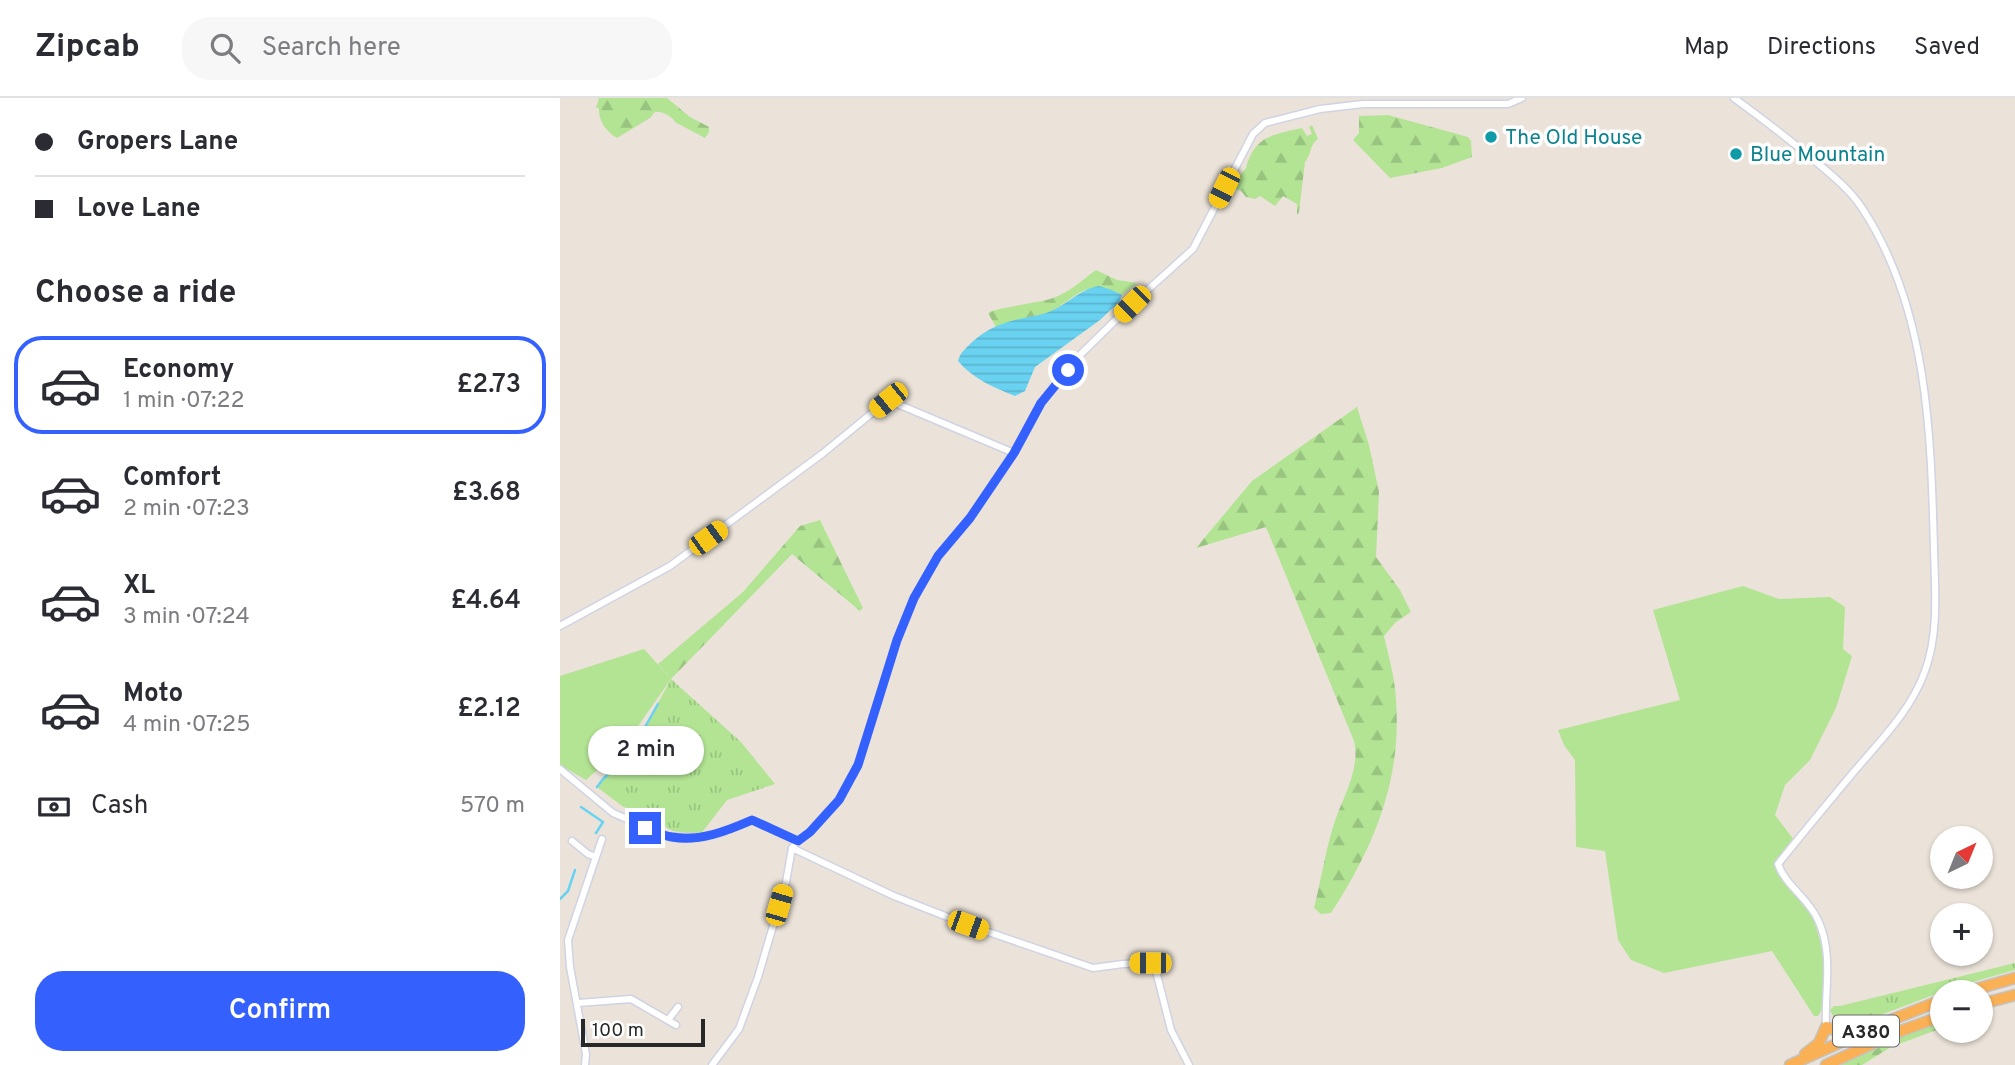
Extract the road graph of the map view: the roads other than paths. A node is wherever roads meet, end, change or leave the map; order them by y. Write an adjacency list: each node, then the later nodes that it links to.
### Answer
1 (1522, 98): 3 (street)
2 (1734, 98): 21 (street)
3 (1014, 453): 4 (street); 8 (street)
4 (560, 626)
5 (560, 769): 8 (street)
6 (602, 839): 10 (street)
7 (572, 841): 10 (street)
8 (798, 841): 9 (street)
9 (792, 848): 24 (street); 25 (street)
10 (596, 857): 15 (street)
11 (2015, 978): 12 (highway)
12 (1993, 984)
13 (2015, 995): 14 (highway)
14 (1993, 1001)
15 (578, 1003): 18 (street); 23 (street)
16 (1930, 1004): 22 (highway, A380)
17 (678, 1007): 18 (street)
18 (668, 1020): 20 (street)
19 (1930, 1020): 27 (highway, A380)
20 (676, 1025)
21 (1826, 1027): 22 (highway); 26 (highway)
22 (1853, 1037): 26 (highway, A380)
23 (585, 1065)
24 (712, 1065)
25 (1189, 1065)
26 (1790, 1065)
27 (1826, 1065)

